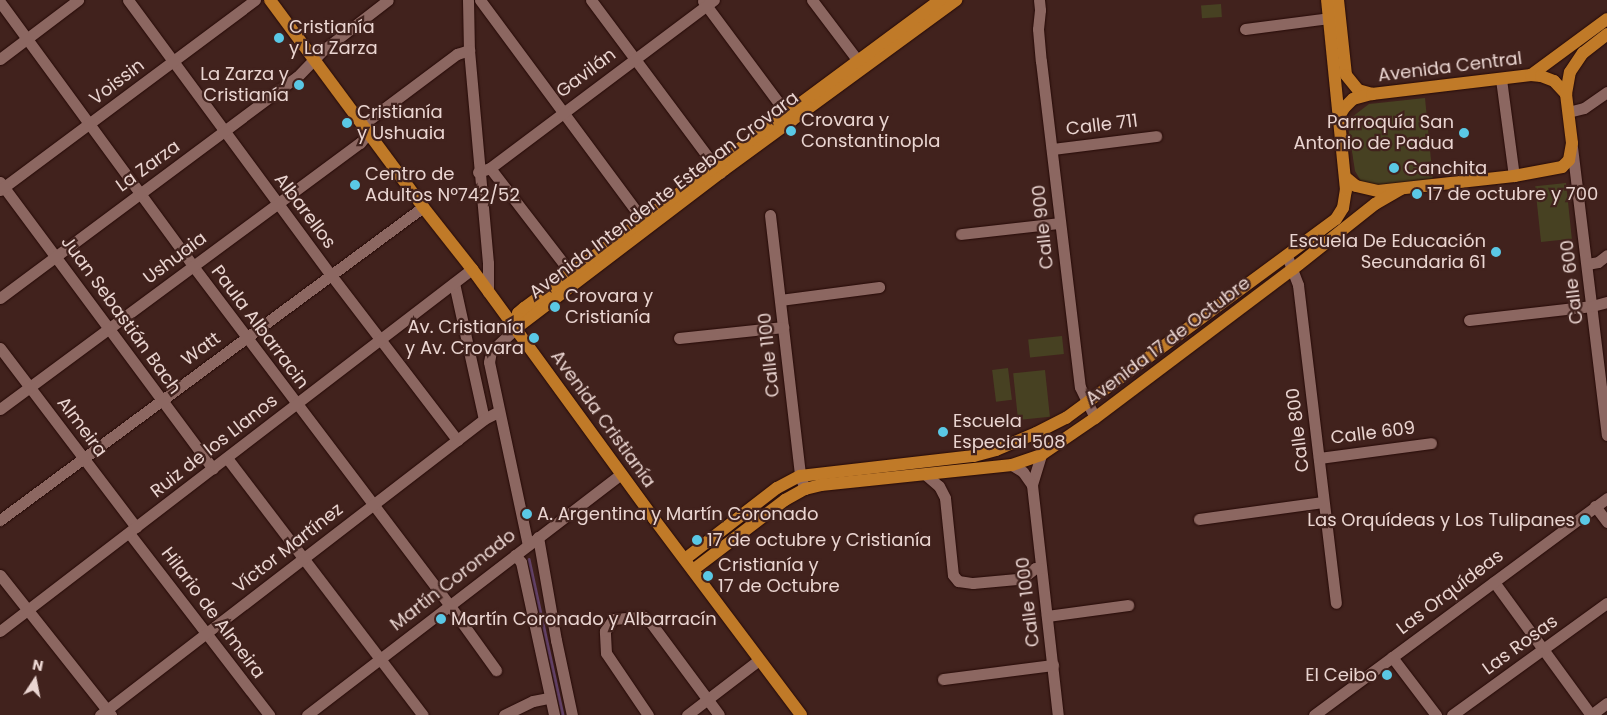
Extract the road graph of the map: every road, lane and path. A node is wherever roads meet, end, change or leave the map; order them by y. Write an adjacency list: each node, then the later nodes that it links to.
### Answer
1 (78, 0): 21 (street)
2 (128, 0): 26 (street, Albarellos)
3 (255, 0): 26 (street, Voissin)
4 (270, 0): 25 (main road, Avenida Cristianía)
5 (388, 0): 25 (street, La Zarza)
6 (480, 0): 15 (street); 33 (street)
7 (591, 0): 23 (street)
8 (812, 0): 27 (street)
9 (956, 0): 16 (main road, Avenida Intendente Esteban Crovara)
10 (1039, 0): 42 (street, Calle 900)
11 (1327, 0): 17 (main road)
12 (1338, 0): 17 (main road)
13 (0, 2): 21 (street, Paula Albarracin)
14 (708, 2): 23 (street, Gavilán); 36 (street)
15 (469, 4): 22 (street)
16 (933, 5): 27 (main road, Avenida Intendente Esteban Crovara)
17 (1335, 18): 19 (street); 31 (main road); 35 (main road, Avenida 17 de Octubre)
18 (1607, 19): 28 (main road)
19 (1245, 29)
20 (1607, 34): 32 (main road)
21 (28, 38): 24 (street); 37 (street, Paula Albarracin)
22 (469, 50): 38 (street); 46 (street)
23 (635, 58): 33 (street, Gavilán); 44 (street)
24 (0, 59)
25 (314, 60): 38 (main road, Avenida Cristianía); 39 (street, La Zarza)
26 (174, 62): 37 (street, Voissin); 39 (street, Albarellos)
27 (861, 64): 36 (main road, Avenida Intendente Esteban Crovara)
28 (1531, 75): 29 (main road, Avenida Central); 32 (main road, Avenida Central)
29 (1501, 79): 31 (main road, Avenida Central); 47 (street)
30 (1607, 92): 34 (street)
31 (1372, 94): 35 (main road, Avenida Central)
32 (1566, 94): 34 (main road, Calle 600)
33 (564, 112): 43 (street, Gavilán); 56 (street)
34 (1568, 112): 41 (main road, Calle 600)
35 (1340, 115): 48 (main road, Avenida 17 de Octubre)
36 (789, 117): 44 (main road, Avenida Intendente Esteban Crovara)
37 (89, 125): 50 (street, Voissin); 52 (street, Paula Albarracin)
38 (365, 129): 53 (street, Ushuaia); 54 (main road, Avenida Cristianía)
39 (226, 131): 52 (street, La Zarza); 53 (street, Albarellos)
40 (1156, 136): 42 (street, Calle 711)
41 (1572, 143): 45 (main road); 49 (street, Calle 600)
42 (1052, 149): 57 (street, Calle 900)
43 (490, 168): 46 (street, Gavilán); 67 (street)
44 (718, 169): 56 (main road, Avenida Intendente Esteban Crovara)
45 (1554, 171): 47 (main road); 49 (street)
46 (478, 172): 62 (street)
47 (1514, 176): 51 (main road)
48 (1345, 177): 51 (main road); 61 (main road, Avenida 17 de Octubre)
49 (1577, 185): 63 (street, Calle 600)
50 (1, 187): 60 (street, Juan Sebastián Bach)
51 (1400, 189): 65 (main road, Avenida 17 de Octubre)
52 (140, 193): 60 (street, La Zarza); 64 (street, Paula Albarracin)
53 (278, 203): 64 (street, Ushuaia); 68 (street, Albarellos)
54 (423, 207): 66 (main road, Avenida Cristianía); 68 (street, Watt)
55 (770, 215): 73 (street, Calle 1100)
56 (645, 223): 67 (main road, Avenida Intendente Esteban Crovara); 79 (main road, Avenida Intendente Esteban Crovara)
57 (1060, 223): 58 (street); 88 (street, Calle 900)
58 (961, 234)
59 (1607, 255): 63 (street)
60 (55, 256): 72 (street, La Zarza); 78 (street, Juan Sebastián Bach)
61 (1286, 256): 65 (street, Calle 800); 88 (main road, Avenida 17 de Octubre)
62 (488, 263): 66 (street, Ruiz de los Llanos); 71 (street)
63 (1587, 264): 75 (street, Calle 600)
64 (193, 266): 78 (street, Ushuaia); 80 (street, Paula Albarracin)
65 (1293, 269): 92 (main road, Avenida 17 de Octubre); 101 (street, Calle 800)
66 (473, 271): 69 (street, Ruiz de los Llanos); 71 (main road, Avenida Cristianía)
67 (571, 273): 79 (main road, Avenida Intendente Esteban Crovara)
68 (331, 275): 80 (street, Watt); 82 (street, Albarellos)
69 (454, 283): 82 (street, Ruiz de los Llanos); 85 (street)
70 (879, 287): 73 (street)
71 (488, 292): 79 (main road, Avenida Cristianía)
72 (0, 298)
73 (780, 300): 77 (street, Calle 1100)
74 (1607, 302): 75 (street)
75 (1592, 306): 76 (street); 94 (street, Calle 600)
76 (1468, 320)
77 (783, 327): 81 (street); 107 (street, Calle 1100)
78 (108, 328): 86 (street, Ushuaia); 87 (street, Juan Sebastián Bach)
79 (515, 329): 84 (street); 105 (main road, Avenida Cristianía)
80 (247, 337): 87 (street, Watt); 89 (street, Paula Albarracin)
81 (679, 338)
82 (380, 340): 89 (street, Ruiz de los Llanos); 95 (street, Albarellos)
83 (0, 348): 86 (street, Almeira)
84 (488, 356): 85 (street); 91 (street)
85 (471, 362): 93 (street)
86 (30, 387): 90 (street, Ushuaia); 99 (street, Almeira)
87 (161, 400): 99 (street, Watt); 104 (street, Juan Sebastián Bach)
88 (1086, 402): 92 (street, Calle 900); 97 (main road, Avenida 17 de Octubre)
89 (296, 404): 100 (street, Ruiz de los Llanos); 112 (street, Paula Albarracin)
90 (0, 409)
91 (498, 412): 93 (street, Víctor Martínez); 119 (street)
92 (1095, 418): 98 (main road, Avenida 17 de Octubre)
93 (484, 419): 95 (street, Víctor Martínez)
94 (1607, 435)
95 (457, 440): 112 (street, Víctor Martínez)
96 (1431, 443): 101 (street, Calle 609)
97 (987, 453): 103 (street); 107 (main road, Avenida 17 de Octubre)
98 (1041, 455): 102 (main road, Avenida 17 de Octubre); 108 (street, Calle 1000)
99 (83, 458): 115 (street, Watt); 117 (street, Almeira)
100 (227, 458): 104 (street, Ruiz de los Llanos); 121 (street)
101 (1319, 458): 111 (street, Calle 800)
102 (1012, 464): 103 (main road, Avenida 17 de Octubre); 108 (street)
103 (990, 467): 106 (main road, Avenida 17 de Octubre)
104 (213, 469): 117 (street, Ruiz de los Llanos)
105 (622, 474): 118 (street, Martín Coronado); 122 (main road, Avenida Cristianía)
106 (926, 474): 109 (main road, Avenida 17 de Octubre); 123 (street)
107 (800, 476): 109 (street, Calle 1100); 122 (main road, Avenida 17 de Octubre)
108 (1032, 485): 123 (street, Calle 1000)
109 (805, 489): 124 (main road, Avenida 17 de Octubre)
110 (1607, 498): 113 (street, Las Orquídeas)
111 (1323, 502): 114 (street); 127 (street, Calle 800)
112 (372, 505): 121 (street, Víctor Martínez); 130 (street, Paula Albarracin)
113 (1595, 506): 116 (street); 126 (street, Las Orquídeas)
114 (1199, 519)
115 (0, 520)
116 (1607, 522)
117 (133, 530): 131 (street, Ruiz de los Llanos); 134 (street, Hilario de Almeira)
118 (538, 537): 119 (street, Martín Coronado); 151 (street)
119 (528, 544): 120 (street, Martín Coronado)
120 (516, 555): 130 (street, Martín Coronado); 142 (street)
121 (303, 558): 134 (street, Víctor Martínez); 137 (street)
122 (685, 559): 124 (main road, Avenida Cristianía)
123 (1041, 568): 132 (street, Calle 1000)
124 (693, 570): 138 (main road, Avenida Cristianía)
125 (0, 576): 131 (street)
126 (1494, 582): 135 (street); 136 (street, Las Orquídeas)
127 (1336, 603)
128 (1607, 603): 135 (street, Las Rosas)
129 (1128, 605): 132 (street)
130 (450, 606): 137 (street, Martín Coronado); 140 (street, Paula Albarracin)
131 (27, 610): 133 (street, Ruiz de los Llanos); 145 (street)
132 (1047, 616): 139 (street, Calle 1000)
133 (0, 631)
134 (206, 633): 145 (street, Víctor Martínez); 146 (street, Hilario de Almeira)
135 (1544, 650): 159 (street, Las Rosas); 160 (street)
136 (1392, 657): 157 (street, Las Orquídeas); 158 (street)
137 (380, 658): 147 (street, Martín Coronado); 148 (street)
138 (759, 660): 143 (street); 155 (main road, Avenida Cristianía)
139 (1053, 665): 141 (street); 156 (street, Calle 1000)
140 (496, 670)
141 (943, 679)
142 (549, 698): 149 (street); 150 (street)
143 (708, 700): 152 (street); 153 (street); 154 (street)
144 (1607, 703): 160 (street)
145 (106, 713)
146 (269, 715)
147 (307, 715)
148 (423, 715)
149 (504, 715)
150 (554, 715)
151 (572, 715)
152 (648, 715)
153 (687, 715)
154 (719, 715)
155 (801, 715)
156 (1058, 715)
157 (1314, 715)
158 (1436, 715)
159 (1452, 715)
160 (1591, 715)

